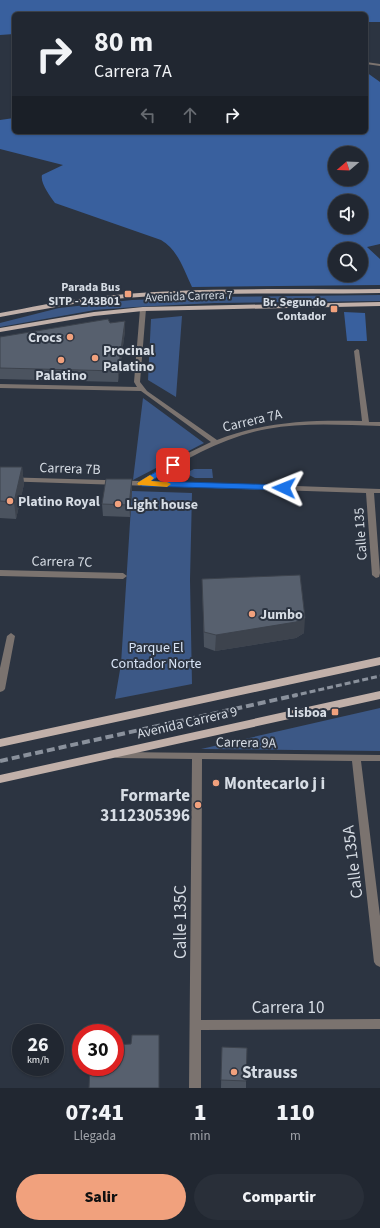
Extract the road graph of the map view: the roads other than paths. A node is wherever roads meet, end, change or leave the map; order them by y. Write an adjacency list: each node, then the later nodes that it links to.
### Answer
1 (368, 63): 2 (street)
2 (380, 65)
3 (380, 291): 5 (main road, Avenida Carrera 7)
4 (380, 304): 6 (main road, Avenida Carrera 7)
5 (34, 309): 7 (main road, Avenida Carrera 7); 8 (main road)
6 (143, 309): 9 (main road, Avenida Carrera 7); 12 (street)
7 (0, 315)
8 (0, 322)
9 (0, 330)
10 (357, 351): 13 (street)
11 (0, 386): 12 (street)
12 (142, 389): 15 (street)
13 (366, 424): 14 (street, Carrera 7A); 15 (street, Carrera 7A)
14 (380, 424)
15 (216, 442): 17 (street, Carrera 7A)
16 (0, 479): 17 (street, Carrera 7B)
17 (142, 483): 18 (street, Carrera 7B)
18 (370, 490): 19 (street, Carrera 7B); 21 (street, Calle 135)
19 (380, 491)
20 (0, 573): 22 (street, Carrera 7C)
21 (376, 575)
22 (123, 576)
23 (11, 636): 25 (street)
24 (380, 661): 27 (main road, Avenida Carrera 9)
25 (0, 689)
26 (380, 695): 28 (main road, Avenida Carrera 9)
27 (0, 743)
28 (111, 755): 29 (street, Carrera 9A); 32 (main road, Avenida Carrera 9)
29 (197, 756): 30 (street, Carrera 9A); 36 (street, Calle 135C)
30 (356, 758): 31 (street, Carrera 9A); 33 (street, Calle 135A)
31 (380, 758)
32 (0, 779)
33 (375, 882): 34 (street, Calle 135A)
34 (380, 962)
35 (380, 1024): 36 (street, Carrera 10)
36 (196, 1025): 37 (street, Calle 135C)
37 (195, 1088)

